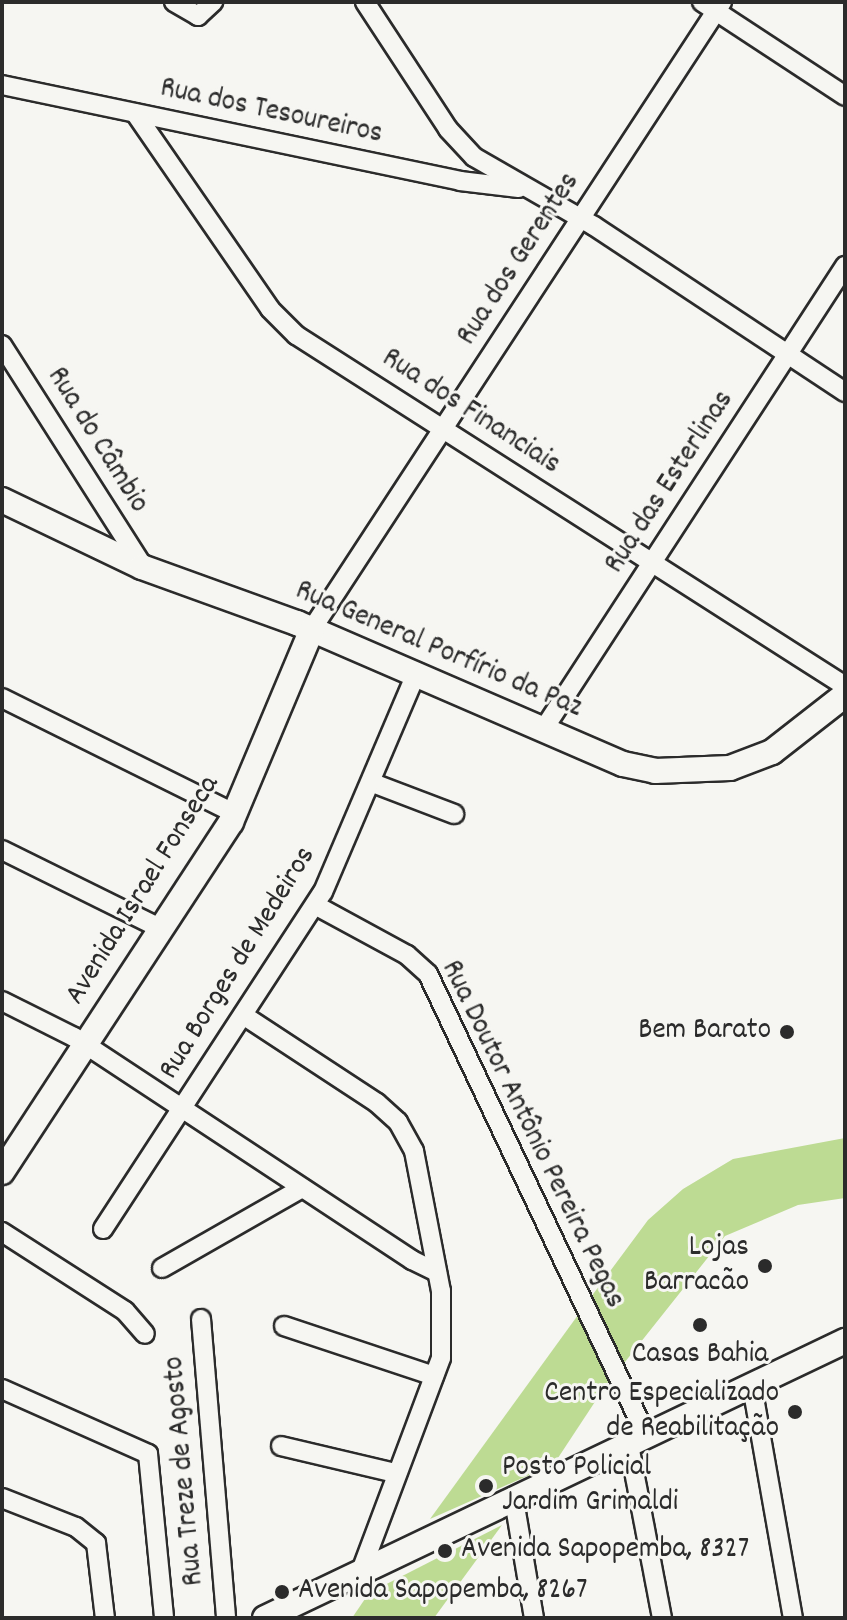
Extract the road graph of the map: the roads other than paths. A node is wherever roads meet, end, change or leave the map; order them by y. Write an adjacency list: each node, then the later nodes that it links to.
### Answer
1 (174, 2): 2 (street)
2 (213, 2)
3 (365, 2): 8 (street)
4 (713, 5): 6 (street); 9 (street, Rua dos Gerentes)
5 (2, 85): 7 (street, Rua dos Tesoureiros)
6 (845, 96)
7 (135, 113): 8 (street, Rua dos Tesoureiros); 14 (street, Rua dos Financiais)
8 (530, 188): 9 (street)
9 (581, 217): 12 (street); 14 (street, Rua dos Gerentes)
10 (845, 266): 12 (street, Rua das Esterlinas)
11 (2, 345): 17 (street, Rua do Câmbio)
12 (788, 354): 13 (street); 16 (street, Rua das Esterlinas)
13 (845, 392)
14 (444, 429): 16 (street, Rua dos Financiais); 18 (street, Rua dos Gerentes)
15 (2, 500): 17 (street, Rua General Porfírio da Paz)
16 (651, 563): 20 (street, Rua dos Financiais); 23 (street, Rua das Esterlinas)
17 (143, 568): 18 (street, Rua General Porfírio da Paz)
18 (312, 629): 19 (street, Rua General Porfírio da Paz); 25 (street, Avenida Israel Fonseca)
19 (417, 672): 23 (street, Rua General Porfírio da Paz); 24 (street, Rua Borges de Medeiros)
20 (845, 686)
21 (845, 695): 23 (street, Rua General Porfírio da Paz)
22 (2, 698): 25 (street)
23 (543, 730)
24 (373, 783): 26 (street); 28 (street, Rua Borges de Medeiros)
25 (236, 814): 29 (street, Avenida Israel Fonseca)
26 (454, 814)
27 (2, 850): 29 (street)
28 (315, 905): 31 (street, Rua Borges de Medeiros); 47 (street, Rua Doutor Antônio Pereira Pegas)
29 (162, 929): 32 (street, Avenida Israel Fonseca)
30 (2, 1001): 32 (street)
31 (243, 1015): 33 (street, Rua Borges de Medeiros); 39 (street)
32 (85, 1044): 33 (street); 34 (street, Avenida Israel Fonseca)
33 (181, 1109): 35 (street); 36 (street, Rua Borges de Medeiros)
34 (3, 1167)
35 (302, 1188): 38 (street); 39 (street)
36 (103, 1229)
37 (2, 1232): 42 (street)
38 (162, 1268)
39 (437, 1272): 44 (street)
40 (201, 1319): 56 (street, Rua Treze de Agosto)
41 (284, 1326): 44 (street)
42 (145, 1334)
43 (845, 1341): 45 (street)
44 (434, 1376): 49 (street)
45 (752, 1386): 47 (street); 60 (street)
46 (2, 1389): 55 (street)
47 (638, 1441): 51 (street); 59 (street, Rua Doutor Antônio Pereira Pegas)
48 (281, 1446): 49 (street)
49 (395, 1473): 52 (street)
50 (2, 1498): 54 (street)
51 (514, 1500): 52 (street); 53 (street)
52 (360, 1573): 57 (street)
53 (533, 1609): 58 (street)
54 (105, 1618)
55 (164, 1618)
56 (226, 1618)
57 (265, 1618)
58 (519, 1618)
59 (662, 1618)
60 (793, 1618)

